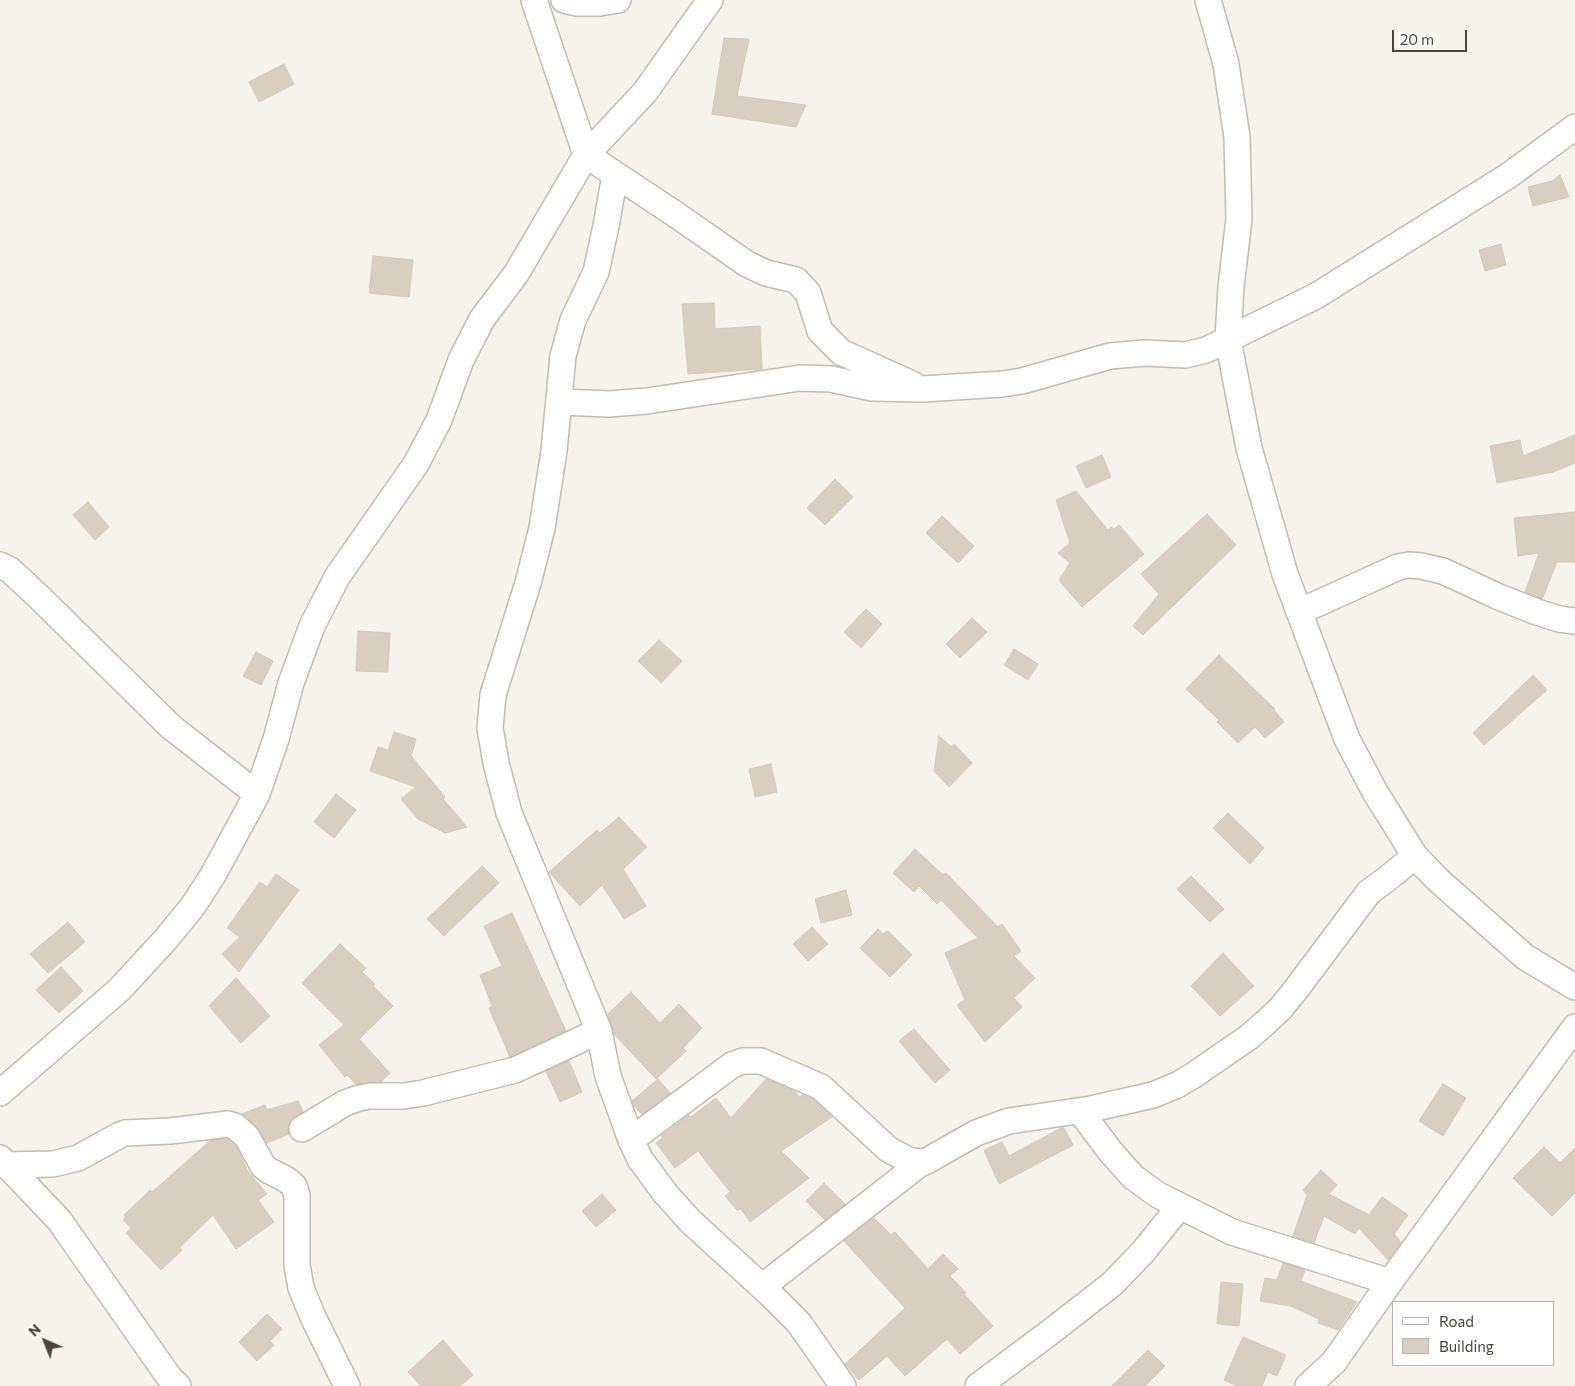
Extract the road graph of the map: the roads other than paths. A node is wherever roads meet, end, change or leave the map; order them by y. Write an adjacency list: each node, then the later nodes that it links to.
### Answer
1 (534, 0): 7 (street)
2 (564, 0): 3 (street)
3 (618, 0)
4 (710, 0): 7 (street)
5 (1208, 0): 9 (street)
6 (1575, 127): 9 (street)
7 (586, 155): 8 (street); 15 (street)
8 (615, 175): 10 (street); 11 (street)
9 (1228, 340): 10 (street); 13 (street)
10 (923, 389): 11 (street)
11 (560, 402): 19 (street)
12 (0, 565): 15 (street)
13 (1299, 612): 14 (street); 16 (street)
14 (1575, 622)
15 (257, 794): 20 (street)
16 (1415, 856): 17 (street); 21 (street)
17 (1575, 987)
18 (1575, 1027): 27 (street)
19 (599, 1031): 22 (street); 23 (street)
20 (3, 1083)
21 (1080, 1110): 25 (street); 26 (street)
22 (302, 1129)
23 (630, 1140): 25 (street); 28 (street)
24 (3, 1161): 29 (street); 30 (street)
25 (922, 1162): 28 (street)
26 (1179, 1207): 27 (street); 32 (street)
27 (1390, 1282): 33 (street)
28 (762, 1287): 31 (street)
29 (178, 1386)
30 (347, 1386)
31 (843, 1386)
32 (978, 1386)
33 (1308, 1386)

